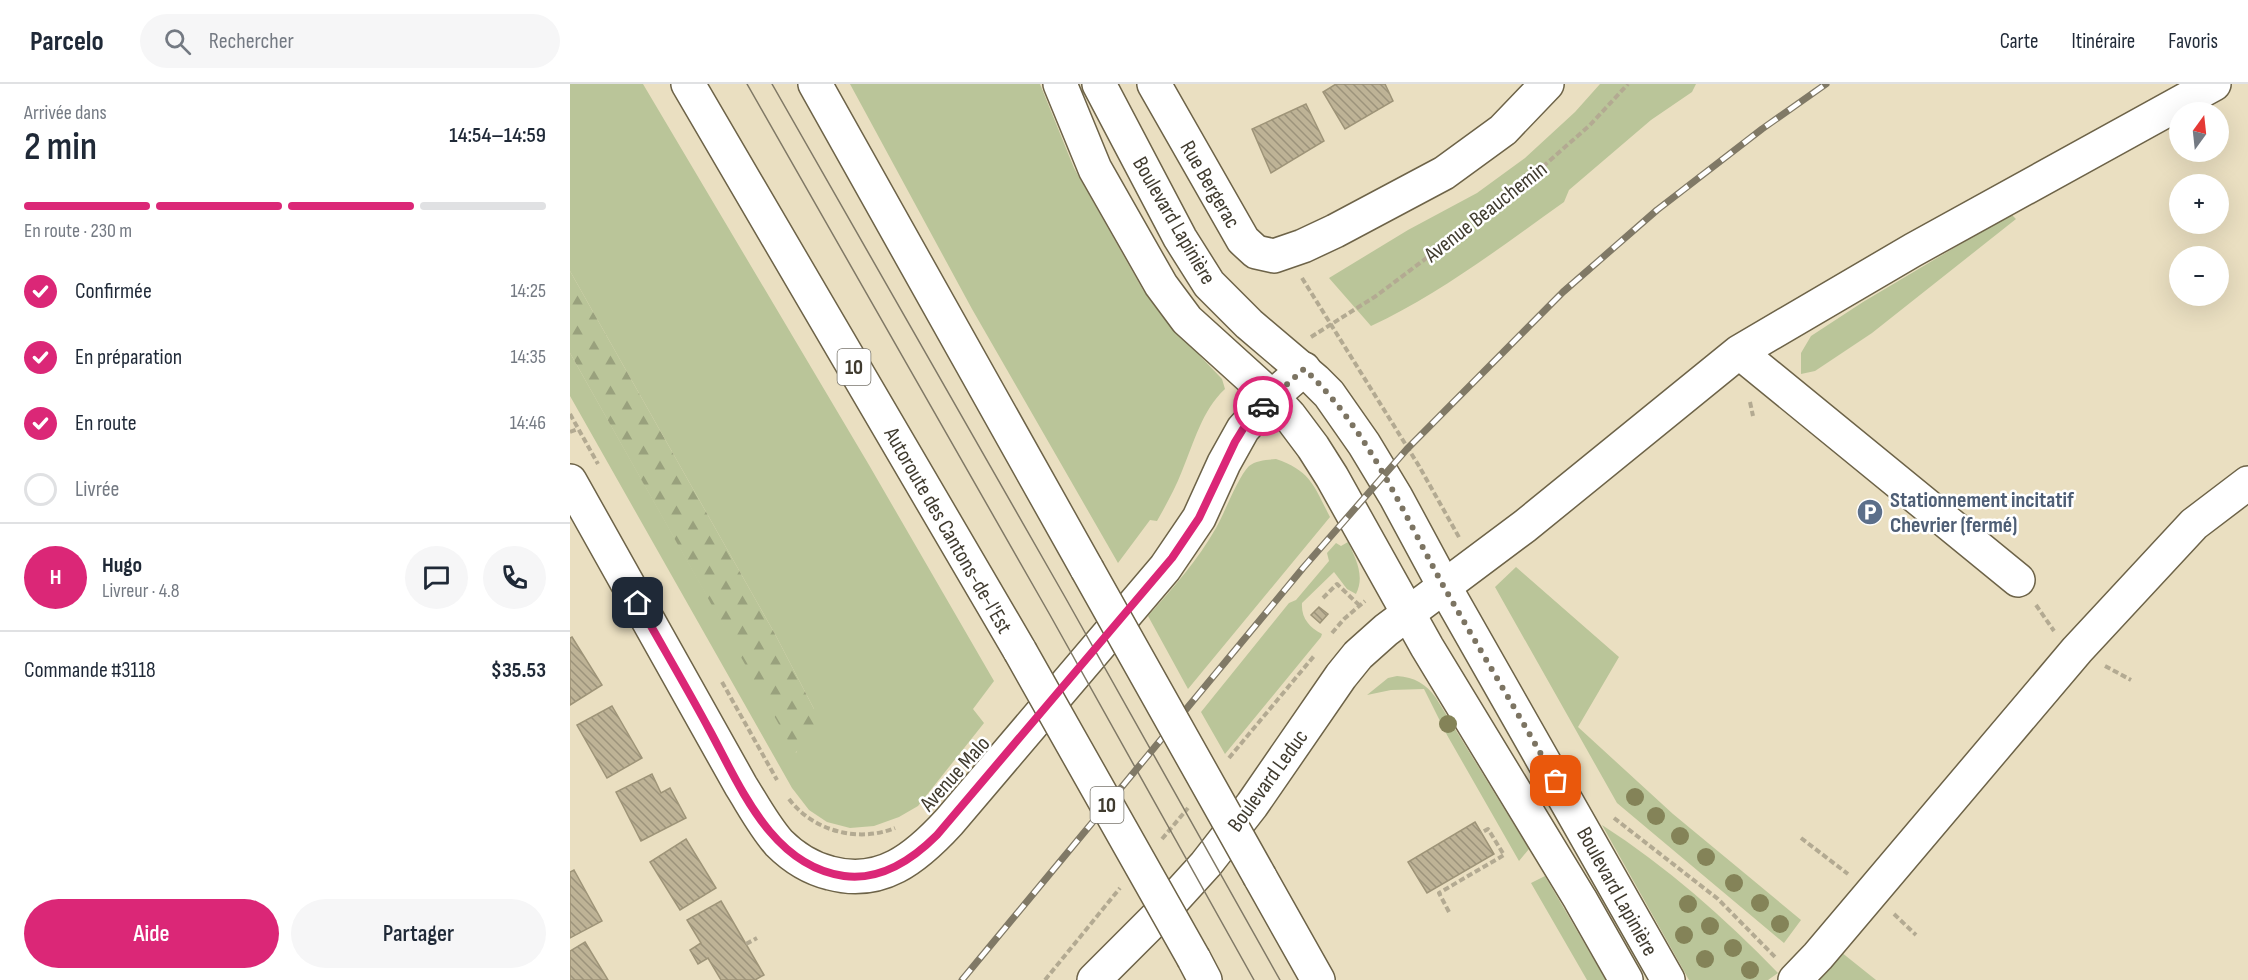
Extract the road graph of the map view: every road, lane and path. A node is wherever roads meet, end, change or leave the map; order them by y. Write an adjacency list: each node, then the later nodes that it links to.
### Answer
1 (688, 84): 33 (main road, Autoroute des Cantons-de-l'Est / 10, bridge)
2 (815, 84): 36 (main road, bridge)
3 (1060, 84): 13 (main road, Boulevard Lapinière)
4 (1099, 84): 12 (main road, Boulevard Lapinière)
5 (1154, 84): 9 (main road, Rue Bergerac)
6 (1547, 84): 9 (main road)
7 (1628, 84): 10 (path, Avenue Beauchemin)
8 (2214, 84): 11 (main road, Boulevard Leduc)
9 (1294, 263): 10 (path)
10 (1330, 324): 12 (path); 20 (path)
11 (1739, 352): 21 (main road); 22 (main road, Boulevard Leduc)
12 (1303, 356): 13 (main road, Avenue Malo); 22 (main road, Boulevard Lapinière)
13 (1272, 397): 18 (main road, Avenue Malo); 25 (main road, Boulevard Lapinière)
14 (570, 414): 15 (path)
15 (578, 429): 16 (path); 17 (path)
16 (570, 432)
17 (599, 465)
18 (570, 481)
19 (2248, 483): 34 (main road)
20 (1455, 529)
21 (2018, 580)
22 (1444, 586): 25 (main road, Boulevard Leduc); 38 (main road, Boulevard Lapinière)
23 (1323, 598): 24 (path)
24 (1359, 605)
25 (1408, 612): 35 (main road, Boulevard Leduc); 37 (main road, Boulevard Lapinière)
26 (719, 678): 28 (path, Avenue Malo)
27 (1610, 813): 34 (path, Boulevard Lapinière)
28 (900, 826)
29 (1481, 833): 30 (path)
30 (1449, 912)
31 (757, 938): 32 (path)
32 (746, 944)
33 (1199, 969)
34 (1786, 969)
35 (1095, 980)
36 (1318, 980)
37 (1626, 980)
38 (1668, 980)

